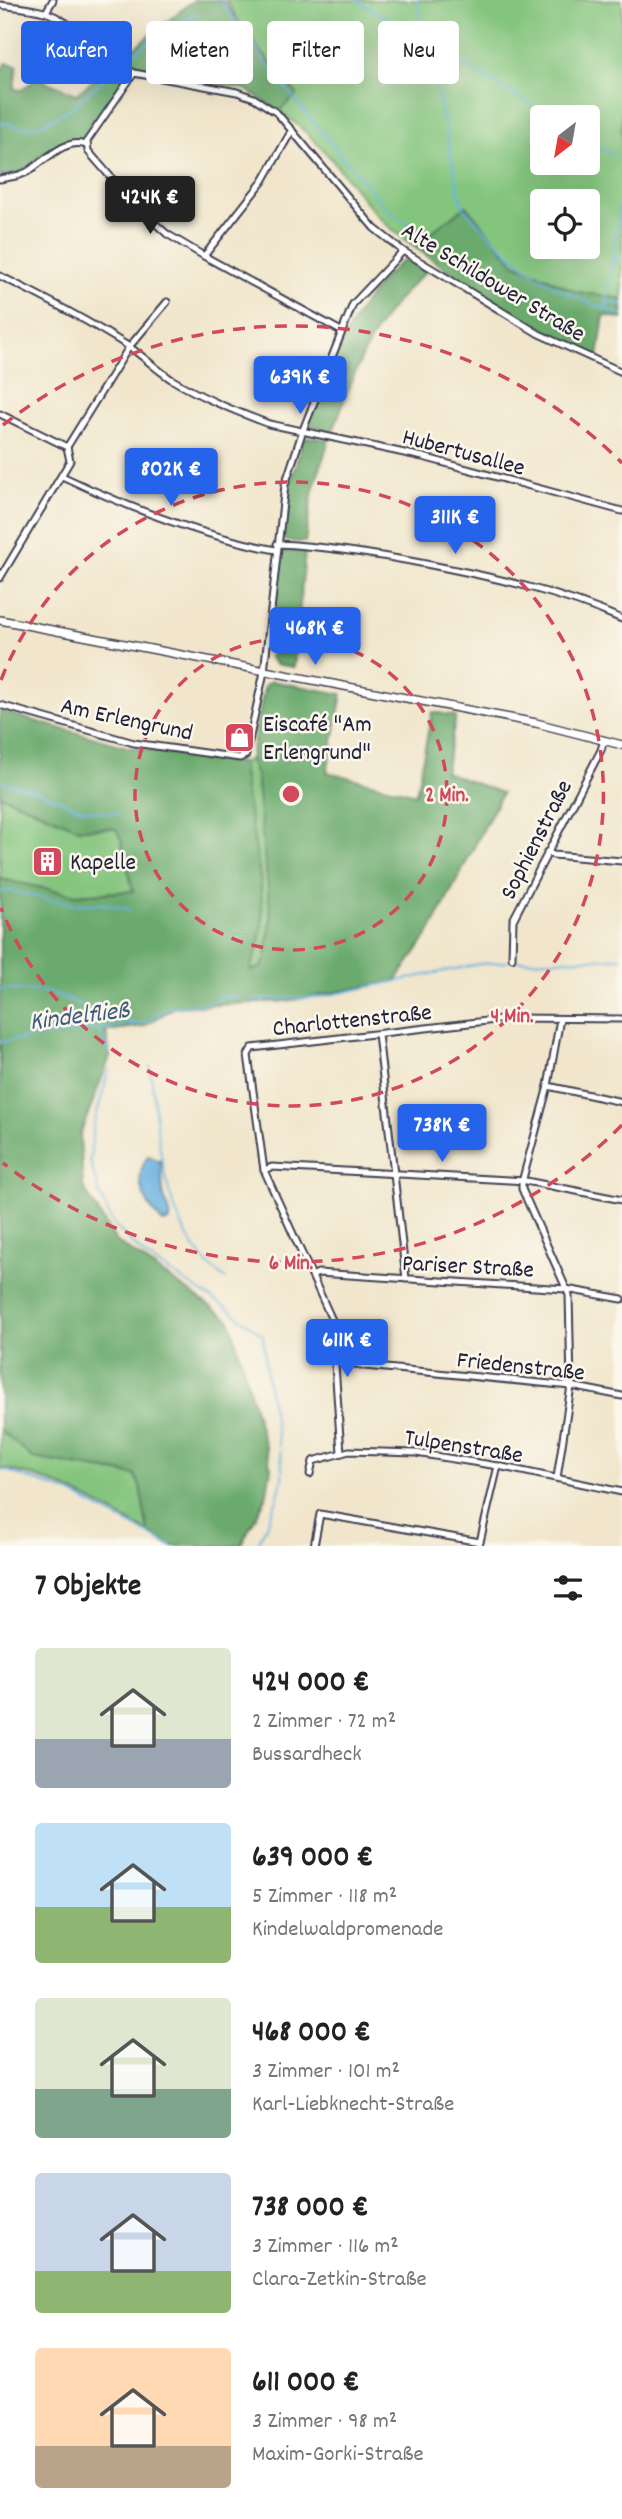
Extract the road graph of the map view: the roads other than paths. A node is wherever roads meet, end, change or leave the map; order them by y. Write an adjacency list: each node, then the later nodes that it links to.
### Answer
1 (53, 0): 3 (street)
2 (0, 5): 3 (street)
3 (46, 12): 4 (street, Alte Schildower Straße)
4 (134, 74): 5 (street, Alte Schildower Straße); 6 (street)
5 (292, 130): 8 (street, Alte Schildower Straße); 9 (street)
6 (86, 145): 7 (street); 9 (street)
7 (0, 179)
8 (403, 251): 12 (street); 14 (street, Alte Schildower Straße)
9 (204, 256): 12 (street)
10 (0, 276): 13 (street, Hubertusallee)
11 (167, 302): 13 (street)
12 (341, 331): 16 (street)
13 (129, 347): 16 (street, Hubertusallee); 17 (street)
14 (622, 373)
15 (0, 414): 17 (street)
16 (303, 430): 19 (street, Hubertusallee); 20 (street)
17 (67, 447): 18 (street)
18 (62, 476): 20 (street); 21 (street)
19 (622, 511)
20 (276, 547): 22 (street); 24 (street)
21 (0, 578)
22 (622, 619)
23 (0, 620): 24 (street)
24 (264, 672): 25 (street, Am Erlengrund); 26 (street)
25 (0, 705)
26 (604, 740): 27 (street); 28 (street, Sophienstraße)
27 (622, 745)
28 (547, 852): 29 (street); 30 (street, Sophienstraße)
29 (622, 861)
30 (512, 958)
31 (560, 1019): 32 (street, Charlottenstraße); 33 (street, Charlottenstraße); 34 (street)
32 (622, 1019)
33 (378, 1034): 36 (street, Charlottenstraße); 37 (street)
34 (548, 1086): 35 (street); 38 (street)
35 (622, 1102)
36 (264, 1170): 37 (street); 40 (street)
37 (393, 1174): 38 (street); 41 (street)
38 (522, 1182): 39 (street); 42 (street)
39 (622, 1200)
40 (312, 1276): 41 (street, Pariser Straße); 44 (street)
41 (406, 1279): 42 (street, Pariser Straße)
42 (566, 1289): 43 (street, Pariser Straße); 45 (street)
43 (622, 1299)
44 (333, 1359): 45 (street, Friedenstraße); 47 (street)
45 (571, 1386): 46 (street, Friedenstraße); 50 (street)
46 (622, 1396)
47 (341, 1453): 48 (street, Tulpenstraße); 49 (street, Tulpenstraße)
48 (498, 1466): 50 (street, Tulpenstraße); 52 (street)
49 (310, 1474)
50 (557, 1478): 51 (street, Tulpenstraße)
51 (622, 1492)
52 (480, 1544): 53 (street)
53 (314, 1546)

